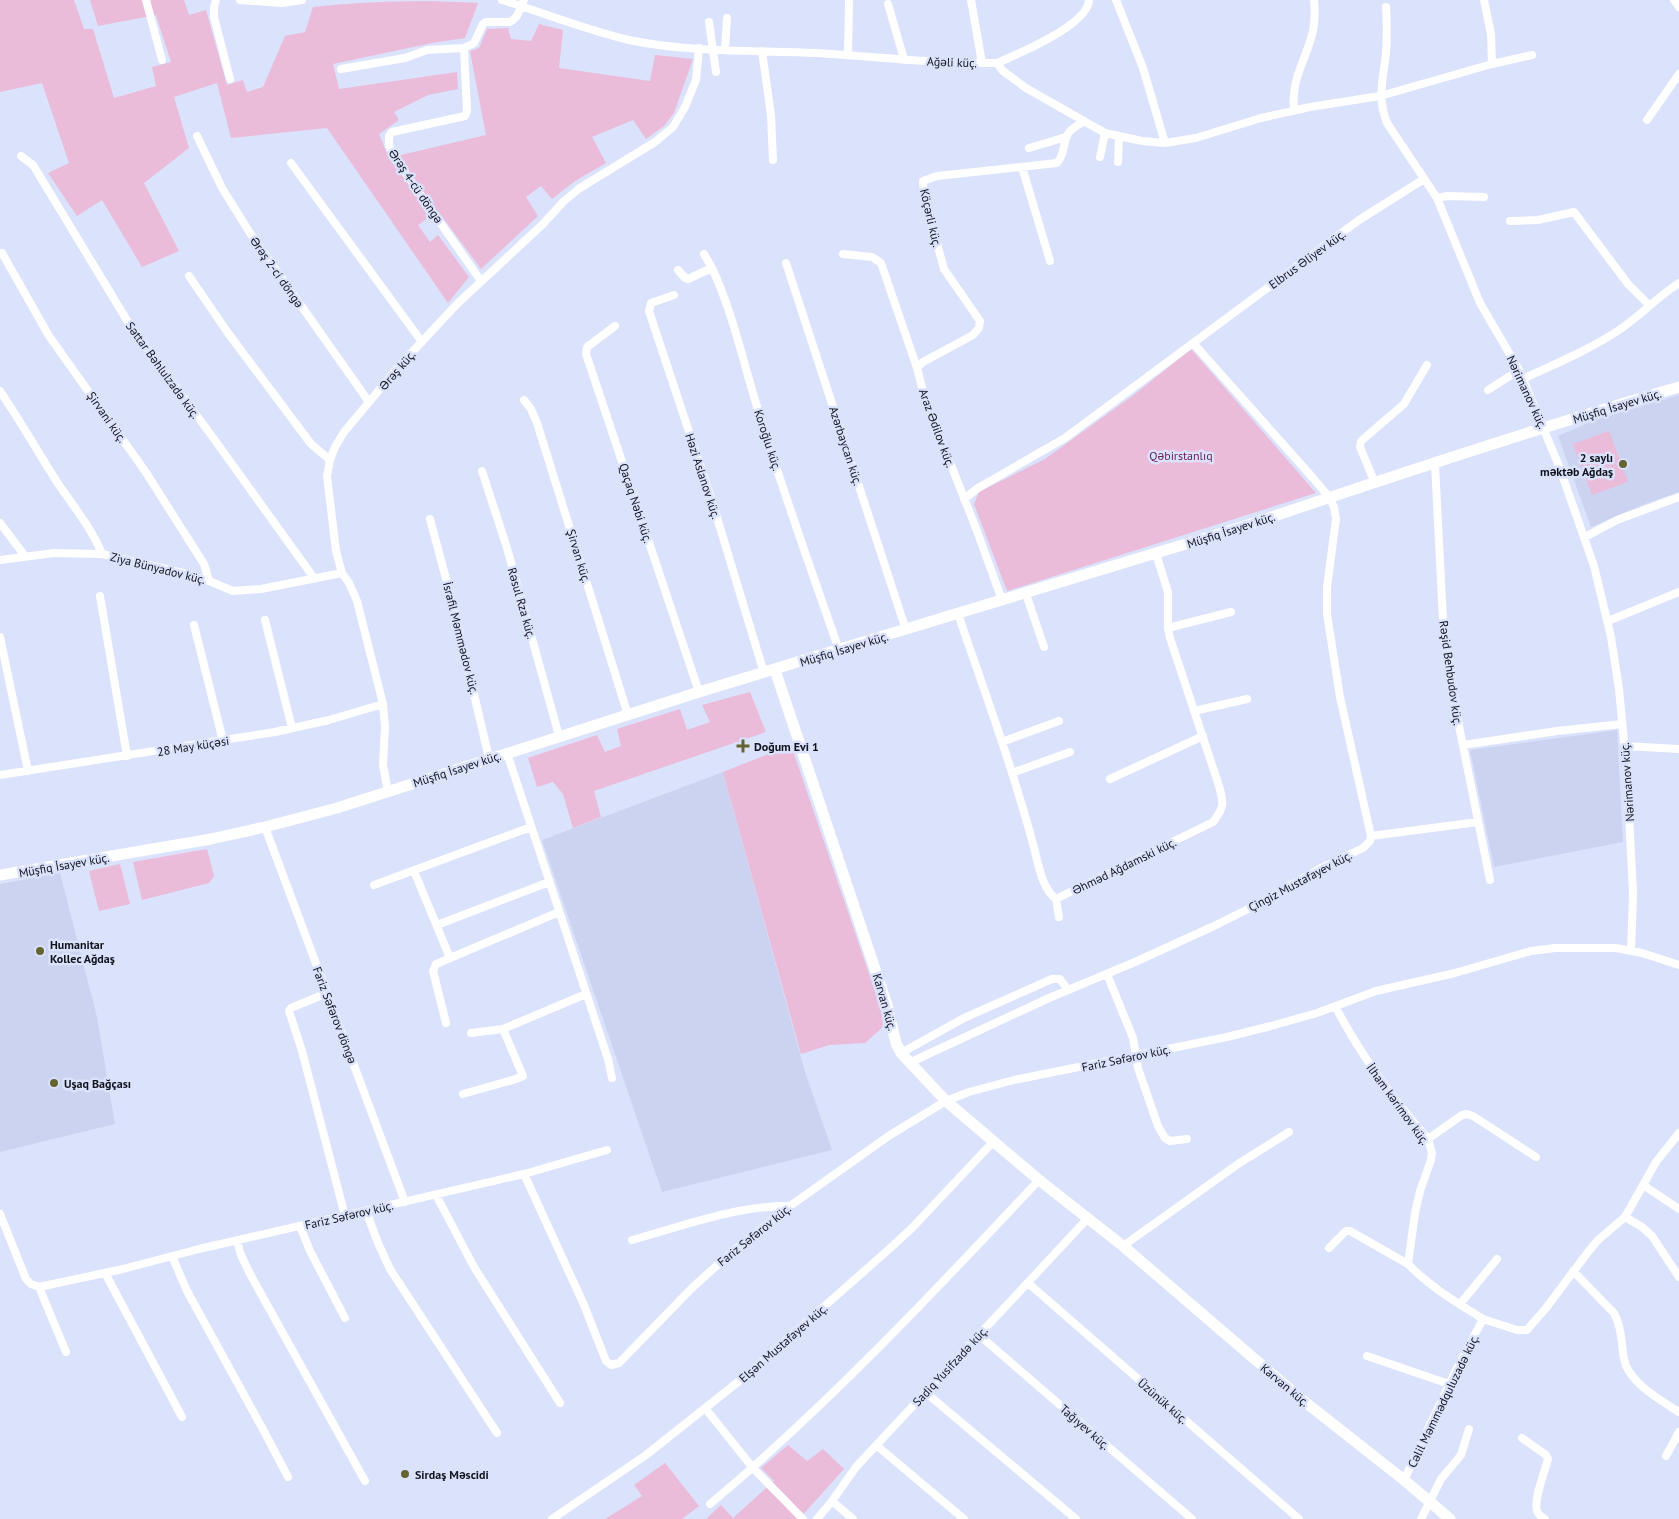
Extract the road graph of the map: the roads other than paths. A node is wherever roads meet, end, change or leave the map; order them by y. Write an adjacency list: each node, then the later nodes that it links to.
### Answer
1 (146, 0): 27 (street)
2 (216, 0): 34 (street)
3 (240, 0): 4 (street)
4 (302, 0)
5 (502, 0): 13 (street, Ağəli küç.)
6 (849, 0): 25 (street)
7 (971, 0): 28 (street)
8 (1089, 0): 29 (street)
9 (1116, 0): 43 (street)
10 (1314, 0): 36 (street)
11 (1484, 0): 30 (street)
12 (1674, 0): 16 (street)
13 (523, 3): 19 (street); 20 (street, Ağəli küç.)
14 (888, 4): 26 (street)
15 (1386, 7): 35 (street)
16 (1679, 7)
17 (727, 18): 22 (street)
18 (709, 22): 21 (street)
19 (464, 48): 31 (street); 63 (street, Ərəş 4-cü döngə)
20 (699, 48): 21 (street, Ağəli küç.); 63 (street, Ərəş küç.)
21 (713, 49): 22 (street, Ağəli küç.); 32 (street)
22 (726, 50): 23 (street, Ağəli küç.)
23 (762, 51): 25 (street, Ağəli küç.); 47 (street)
24 (1532, 54): 30 (street)
25 (848, 55): 26 (street, Ağəli küç.)
26 (904, 59): 28 (street, Ağəli küç.)
27 (162, 60)
28 (982, 63): 29 (street, Ağəli küç.)
29 (997, 63): 38 (street)
30 (1492, 64): 35 (street)
31 (341, 69)
32 (716, 72)
33 (1679, 74): 37 (street)
34 (230, 79)
35 (1380, 96): 36 (street); 51 (street, Nərimanov küç.)
36 (1294, 111): 43 (street)
37 (1646, 120)
38 (1084, 121): 39 (street); 41 (street)
39 (1105, 133): 42 (street); 46 (street)
40 (198, 136): 78 (street, Ərəş 2-ci döngə)
41 (1066, 137): 44 (street); 50 (street, Köçərli küç.)
42 (1119, 137): 43 (street); 48 (street)
43 (1165, 143)
44 (1029, 148)
45 (21, 156): 95 (street, Səttar Bəhlulzadə küç.)
46 (1100, 157)
47 (773, 160)
48 (1118, 162)
49 (291, 163): 68 (street)
50 (1022, 167): 58 (street); 71 (street, Köçərli küç.)
51 (1424, 179): 53 (street, Nərimanov küç.); 69 (street, Elbrus Əliyev küç.)
52 (1484, 197): 53 (street)
53 (1437, 198): 72 (street, Nərimanov küç.)
54 (1510, 221): 66 (street)
55 (2, 254): 96 (street, Şirvani küç.)
56 (704, 254): 60 (street, Koroğlu küç.)
57 (843, 254): 71 (street, Araz Ədilov küç.)
58 (1050, 261)
59 (786, 263): 107 (street, Azərbaycan küç.)
60 (712, 268): 61 (street); 110 (street, Koroğlu küç.)
61 (678, 270)
62 (189, 276): 80 (street)
63 (481, 282): 68 (street, Ərəş küç.)
64 (1679, 283): 66 (street)
65 (674, 295): 111 (street, Həzi Aslanov küç.)
66 (1649, 305): 73 (street)
67 (615, 326): 112 (street, Qaçaq Nəbi küç.)
68 (422, 342): 78 (street, Ərəş küç.)
69 (1193, 343): 85 (street); 86 (street, Elbrus Əliyev küç.)
70 (1427, 365): 83 (street)
71 (917, 368): 86 (street, Araz Ədilov küç.)
72 (1519, 370): 73 (street, Nərimanov küç.); 75 (street)
73 (1523, 379): 79 (street, Nərimanov küç.)
74 (1679, 387): 79 (street, Müşfiq İsayev küç.)
75 (1488, 390)
76 (0, 391): 90 (street)
77 (524, 400): 116 (street, Şirvan küç.)
78 (369, 402): 80 (street, Ərəş küç.)
79 (1545, 428): 81 (street, Müşfiq İsayev küç.); 89 (street, Nərimanov küç.)
80 (330, 460): 94 (street, Ərəş küç.)
81 (1435, 464): 83 (street, Müşfiq İsayev küç.); 124 (street, Rəşid Behbudov küç.)
82 (482, 471): 120 (street, Rəsul Rza küç.)
83 (1375, 483): 85 (street, Müşfiq İsayev küç.)
84 (1679, 497): 89 (street)
85 (1329, 498): 91 (street, Müşfiq İsayev küç.); 139 (street)
86 (964, 499): 100 (street, Araz Ədilov küç.)
87 (430, 519): 130 (street, İsrafil Məmmədov küç.)
88 (0, 523): 92 (street)
89 (1585, 537): 104 (street, Nərimanov küç.)
90 (102, 554): 92 (street, Ziya Bünyadov küç.); 96 (street, Ziya Bünyadov küç.)
91 (1156, 554): 98 (street, Müşfiq İsayev küç.); 106 (street, Əhməd Ağdamski küç.)
92 (25, 556): 93 (street, Ziya Bünyadov küç.)
93 (0, 560)
94 (342, 573): 95 (street, Ziya Bünyadov küç.); 114 (street, Ərəş küç.)
95 (314, 578): 96 (street, Ziya Bünyadov küç.)
96 (209, 581)
97 (1679, 592): 104 (street)
98 (1026, 594): 100 (street, Müşfiq İsayev küç.); 109 (street)
99 (100, 596): 129 (street)
100 (1002, 600): 102 (street, Müşfiq İsayev küç.)
101 (1231, 612): 106 (street)
102 (958, 614): 107 (street, Müşfiq İsayev küç.); 123 (street)
103 (265, 620): 119 (street)
104 (1608, 621): 118 (street, Nərimanov küç.)
105 (194, 624): 122 (street)
106 (1168, 628): 115 (street, Əhməd Ağdamski küç.)
107 (906, 630): 110 (street, Müşfiq İsayev küç.)
108 (0, 637): 131 (street)
109 (1044, 647)
110 (839, 650): 111 (street, Müşfiq İsayev küç.)
111 (770, 672): 112 (street, Müşfiq İsayev küç.); 160 (street, Karvan küç.)
112 (699, 692): 116 (street, Müşfiq İsayev küç.)
113 (1247, 699): 115 (street)
114 (383, 704): 119 (street, 28 May küçəsi); 135 (street, Ərəş küç.)
115 (1194, 711): 121 (street, Əhməd Ağdamski küç.)
116 (628, 715): 120 (street, Müşfiq İsayev küç.)
117 (1059, 721): 123 (street)
118 (1622, 724): 124 (street); 125 (street, Nərimanov küç.)
119 (292, 728): 122 (street, 28 May küçəsi)
120 (559, 736): 128 (street, Müşfiq İsayev küç.)
121 (1203, 736): 134 (street); 145 (street, Əhməd Ağdamski küç.)
122 (223, 741): 129 (street, 28 May küçəsi)
123 (1002, 742): 132 (street)
124 (1463, 745): 136 (street, Rəşid Behbudov küç.)
125 (1625, 746): 126 (street); 149 (street, Nərimanov küç.)
126 (1679, 749)
127 (1070, 752): 132 (street)
128 (507, 753): 130 (street, Müşfiq İsayev küç.); 137 (street)
129 (127, 756): 131 (street, 28 May küçəsi)
130 (490, 758): 135 (street, Müşfiq İsayev küç.)
131 (28, 771): 133 (street, 28 May küçəsi)
132 (1012, 772): 145 (street)
133 (0, 775)
134 (1110, 779)
135 (388, 792): 138 (street, Müşfiq İsayev küç.)
136 (1478, 822): 139 (street); 142 (street, Rəşid Behbudov küç.)
137 (531, 826): 140 (street); 143 (street)
138 (265, 827): 141 (street, Müşfiq İsayev küç.); 154 (street, Fariz Səfərov döngə)
139 (1371, 836): 152 (street, Çingiz Mustafayev küç.)
140 (414, 871): 144 (street); 148 (street)
141 (0, 875)
142 (1490, 880)
143 (549, 882): 146 (street); 148 (street)
144 (374, 885)
145 (1056, 899): 147 (street)
146 (559, 912): 150 (street); 155 (street)
147 (1058, 917)
148 (437, 925): 150 (street)
149 (1631, 951): 151 (street, Fariz Səfərov küç.); 156 (street, Fariz Səfərov küç.)
150 (450, 958): 157 (street)
151 (1679, 965)
152 (1107, 974): 153 (street, Çingiz Mustafayev küç.); 161 (street)
153 (1068, 990): 160 (street); 162 (street, Çingiz Mustafayev küç.)
154 (327, 993): 177 (street, Fariz Səfərov döngə); 182 (street)
155 (586, 994): 158 (street); 163 (street)
156 (1335, 1006): 161 (street, Fariz Səfərov küç.); 169 (street, İlham kərimov küç.)
157 (446, 1023)
158 (503, 1029): 159 (street); 164 (street)
159 (471, 1033)
160 (901, 1053): 162 (street, Karvan küç.)
161 (1136, 1056): 165 (street, Fariz Səfərov küç.); 168 (street)
162 (909, 1063): 165 (street, Karvan küç.)
163 (612, 1078)
164 (463, 1094)
165 (946, 1102): 170 (street, Karvan küç.); 178 (street, Fariz Səfərov küç.)
166 (1289, 1132): 188 (street)
167 (1679, 1133): 175 (street, Cəlil Məmmədquluzadə küç.)
168 (1187, 1139)
169 (1428, 1140): 172 (street); 192 (street, İlham kərimov küç.)
170 (993, 1142): 174 (street, Karvan küç.); 207 (street, Elşən Mustafayev küç.)
171 (607, 1150): 173 (street)
172 (1536, 1157)
173 (524, 1174): 176 (street, Fariz Səfərov küç.); 178 (street, Fariz Səfərov küç.)
174 (1039, 1180): 184 (street, Karvan küç.); 216 (street)
175 (1643, 1185): 179 (street); 183 (street, Cəlil Məmmədquluzadə küç.)
176 (436, 1195): 177 (street, Fariz Səfərov küç.); 206 (street)
177 (405, 1202): 180 (street, Fariz Səfərov küç.)
178 (790, 1206): 186 (street)
179 (1679, 1209)
180 (366, 1211): 182 (street, Fariz Səfərov küç.); 212 (street)
181 (0, 1214): 197 (street)
182 (345, 1216): 185 (street, Fariz Səfərov küç.)
183 (1625, 1217): 193 (street, Cəlil Məmmədquluzadə küç.); 195 (street)
184 (1088, 1218): 188 (street, Karvan küç.); 196 (street, Sadiq Yusifzadə küç.)
185 (300, 1226): 187 (street, Fariz Səfərov küç.); 199 (street)
186 (632, 1240)
187 (237, 1241): 190 (street, Fariz Səfərov küç.); 219 (street)
188 (1123, 1246): 218 (street, Karvan küç.)
189 (1329, 1248): 192 (street)
190 (172, 1256): 194 (street, Fariz Səfərov küç.); 217 (street)
191 (1497, 1258): 198 (street)
192 (1408, 1264): 198 (street)
193 (1573, 1271): 200 (street, Cəlil Məmmədquluzadə küç.); 208 (street)
194 (105, 1273): 197 (street, Fariz Səfərov küç.); 209 (street)
195 (1679, 1277)
196 (1028, 1283): 201 (street, Sadiq Yusifzadə küç.); 230 (street, Üzünük küç.)
197 (39, 1287): 202 (street)
198 (1460, 1304): 200 (street)
199 (345, 1318)
200 (1483, 1319): 204 (street, Cəlil Məmmədquluzadə küç.)
201 (979, 1335): 205 (street, Sadiq Yusifzadə küç.); 229 (street, Tağıyev küç.)
202 (66, 1352)
203 (1367, 1356): 204 (street)
204 (1449, 1384): 218 (street, Cəlil Məmmədquluzadə küç.)
205 (925, 1392): 214 (street, Sadiq Yusifzadə küç.); 228 (street)
206 (560, 1404)
207 (705, 1408): 216 (street); 223 (street, Elşən Mustafayev küç.)
208 (1679, 1412)
209 (182, 1417)
210 (1469, 1429): 221 (street)
211 (1679, 1432): 215 (street)
212 (497, 1433)
213 (1522, 1438): 233 (street)
214 (876, 1445): 220 (street, Sadiq Yusifzadə küç.); 227 (street)
215 (1666, 1456)
216 (753, 1468): 222 (street); 224 (street)
217 (288, 1478)
218 (1404, 1480): 221 (street, Karvan küç.)
219 (365, 1481)
220 (832, 1501): 225 (street, Sadiq Yusifzadə küç.); 226 (street)
221 (1431, 1502): 231 (street); 232 (street, Karvan küç.)
222 (710, 1504)
223 (552, 1519)
224 (802, 1519)
225 (817, 1519)
226 (853, 1519)
227 (964, 1519)
228 (1076, 1519)
229 (1192, 1519)
230 (1298, 1519)
231 (1421, 1519)
232 (1450, 1519)
233 (1546, 1519)

